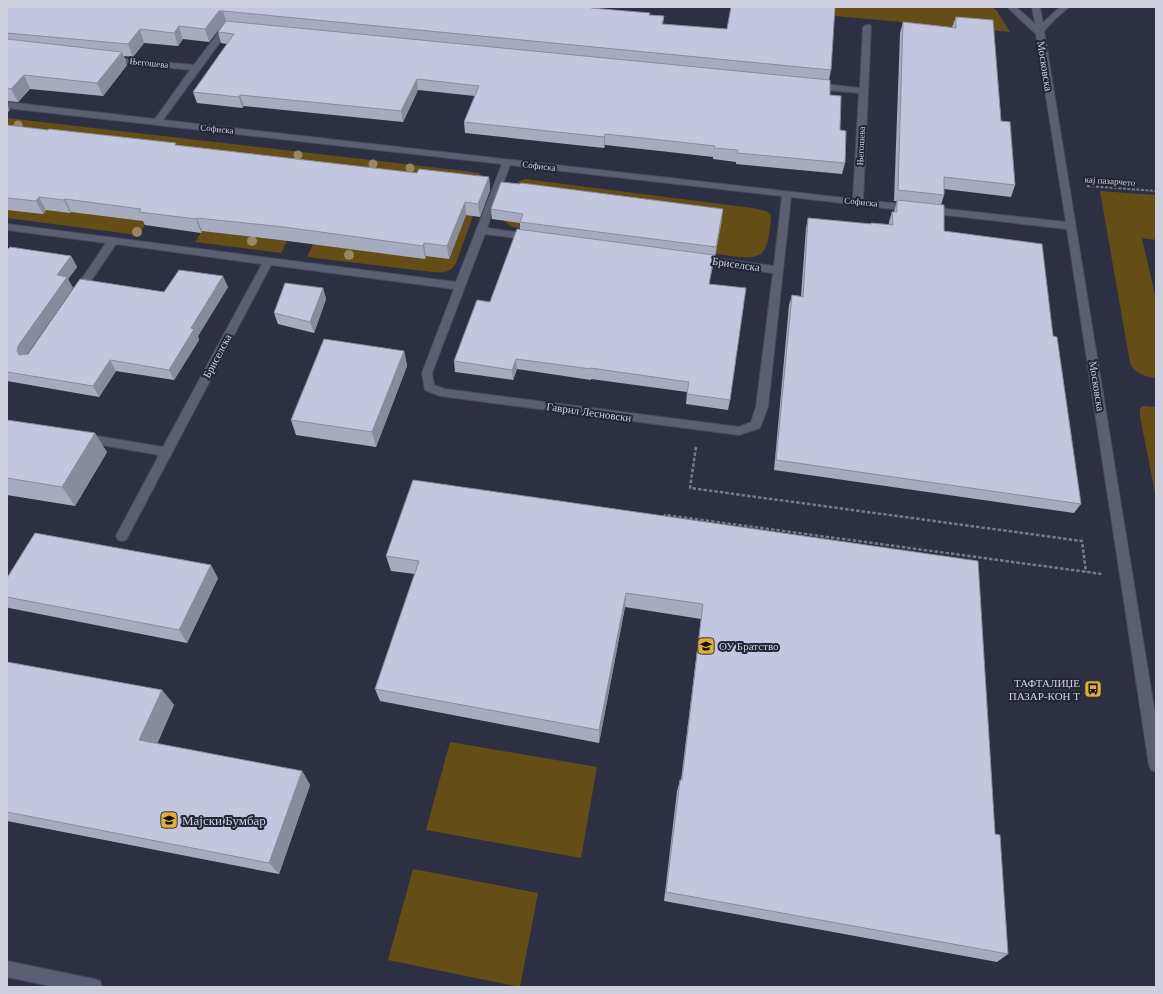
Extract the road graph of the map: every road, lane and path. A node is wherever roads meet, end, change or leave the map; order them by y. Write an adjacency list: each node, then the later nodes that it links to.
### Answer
1 (1011, 7): 6 (street)
2 (1036, 7): 6 (street, Московска)
3 (1065, 7): 6 (street)
4 (867, 27): 10 (street, Његошева)
5 (242, 29): 8 (street)
6 (1039, 32): 14 (street, Московска)
7 (102, 58): 8 (street, Његошева)
8 (196, 68): 12 (street)
9 (809, 85): 10 (street)
10 (864, 91): 17 (street, Његошева)
11 (7, 106): 12 (street, Софиска)
12 (157, 122): 13 (street, Софиска)
13 (507, 162): 16 (street, Софиска); 20 (street, Гаврил Лесновски)
14 (1064, 185): 15 (path, кај пазарчето); 18 (street, Московска)
15 (1156, 191)
16 (787, 194): 17 (street, Софиска); 25 (street, Гаврил Лесновски)
17 (858, 202): 18 (street, Софиска)
18 (1070, 226): 35 (street, Московска)
19 (7, 227): 22 (street)
20 (481, 230): 21 (street); 26 (street, Гаврил Лесновски)
21 (544, 239)
22 (113, 241): 24 (street); 27 (street)
23 (692, 258): 25 (street, Бриселска)
24 (268, 261): 26 (street); 30 (street, Бриселска)
25 (777, 270): 28 (street, Гаврил Лесновски)
26 (460, 286): 28 (street, Гаврил Лесновски)
27 (74, 298)
28 (699, 426): 34 (path)
29 (76, 437): 30 (street)
30 (167, 452): 32 (street, Бриселска)
31 (664, 523): 33 (path)
32 (122, 536)
33 (1074, 571)
34 (1086, 572)
35 (1156, 765)
36 (7, 969): 37 (street)
37 (94, 987)

